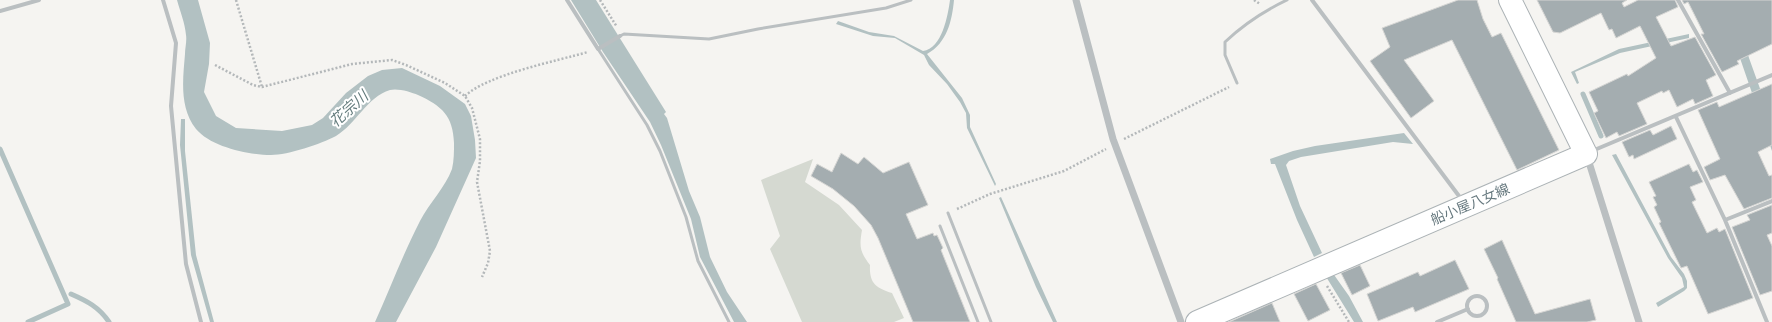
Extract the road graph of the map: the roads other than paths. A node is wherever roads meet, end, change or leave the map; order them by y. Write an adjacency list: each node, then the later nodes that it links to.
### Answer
1 (39, 0): 10 (street)
2 (163, 0): 24 (street)
3 (567, 0): 12 (street)
4 (911, 0): 11 (lane)
5 (1076, 0): 28 (street)
6 (1287, 0): 14 (lane)
7 (1312, 0): 19 (street)
8 (1510, 0): 17 (main road)
9 (1678, 0): 15 (street)
10 (0, 11)
11 (621, 36): 12 (street)
12 (599, 48): 25 (lane)
13 (1772, 75): 15 (street)
14 (1237, 83)
15 (1730, 93): 16 (street)
16 (1676, 117): 17 (street); 21 (street)
17 (1586, 154): 19 (main road, 船小屋八女線); 31 (street)
18 (1772, 201): 21 (street)
19 (1466, 205): 29 (main road, 船小屋八女線)
20 (948, 213): 27 (lane)
21 (1725, 220): 32 (street)
22 (940, 226): 26 (lane)
23 (1468, 309): 23 (street); 30 (street)
24 (201, 322)
25 (730, 322)
26 (978, 322)
27 (991, 322)
28 (1181, 322)
29 (1197, 322)
30 (1437, 322)
31 (1639, 322)
32 (1767, 322)

